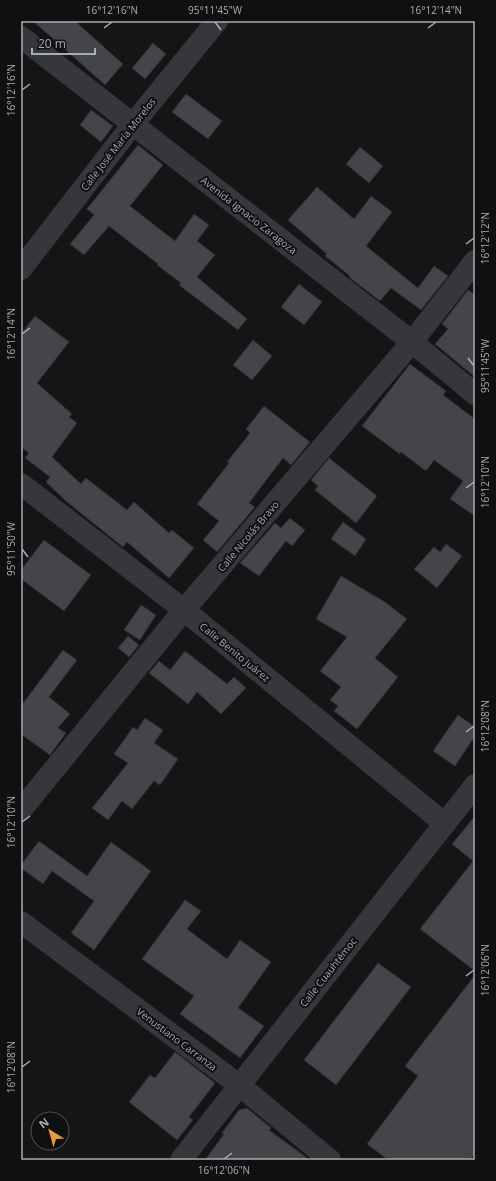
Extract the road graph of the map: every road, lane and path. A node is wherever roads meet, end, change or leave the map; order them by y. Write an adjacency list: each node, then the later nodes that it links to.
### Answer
1 (217, 21): 3 (street, Calle José María Morelos)
2 (21, 38): 3 (street, Avenida Ignacio Zaragoza)
3 (133, 124): 5 (street, Calle José María Morelos); 6 (street, Avenida Ignacio Zaragoza)
4 (475, 261): 6 (street, Calle Nicolás Bravo)
5 (21, 269)
6 (412, 342): 7 (street, Avenida Ignacio Zaragoza); 9 (street, Calle Nicolás Bravo)
7 (475, 394)
8 (21, 484): 9 (street, Calle Benito Juárez)
9 (184, 610): 11 (street, Calle Nicolás Bravo); 12 (street, Calle Benito Juárez)
10 (475, 785): 12 (street, Calle Cuauhtémoc)
11 (21, 810)
12 (445, 824): 14 (street, Calle Cuauhtémoc)
13 (21, 922): 14 (street, Venustiano Carranza)
14 (239, 1086): 15 (street, Calle Cuauhtémoc); 16 (street, Venustiano Carranza)
15 (181, 1160)
16 (330, 1160)

